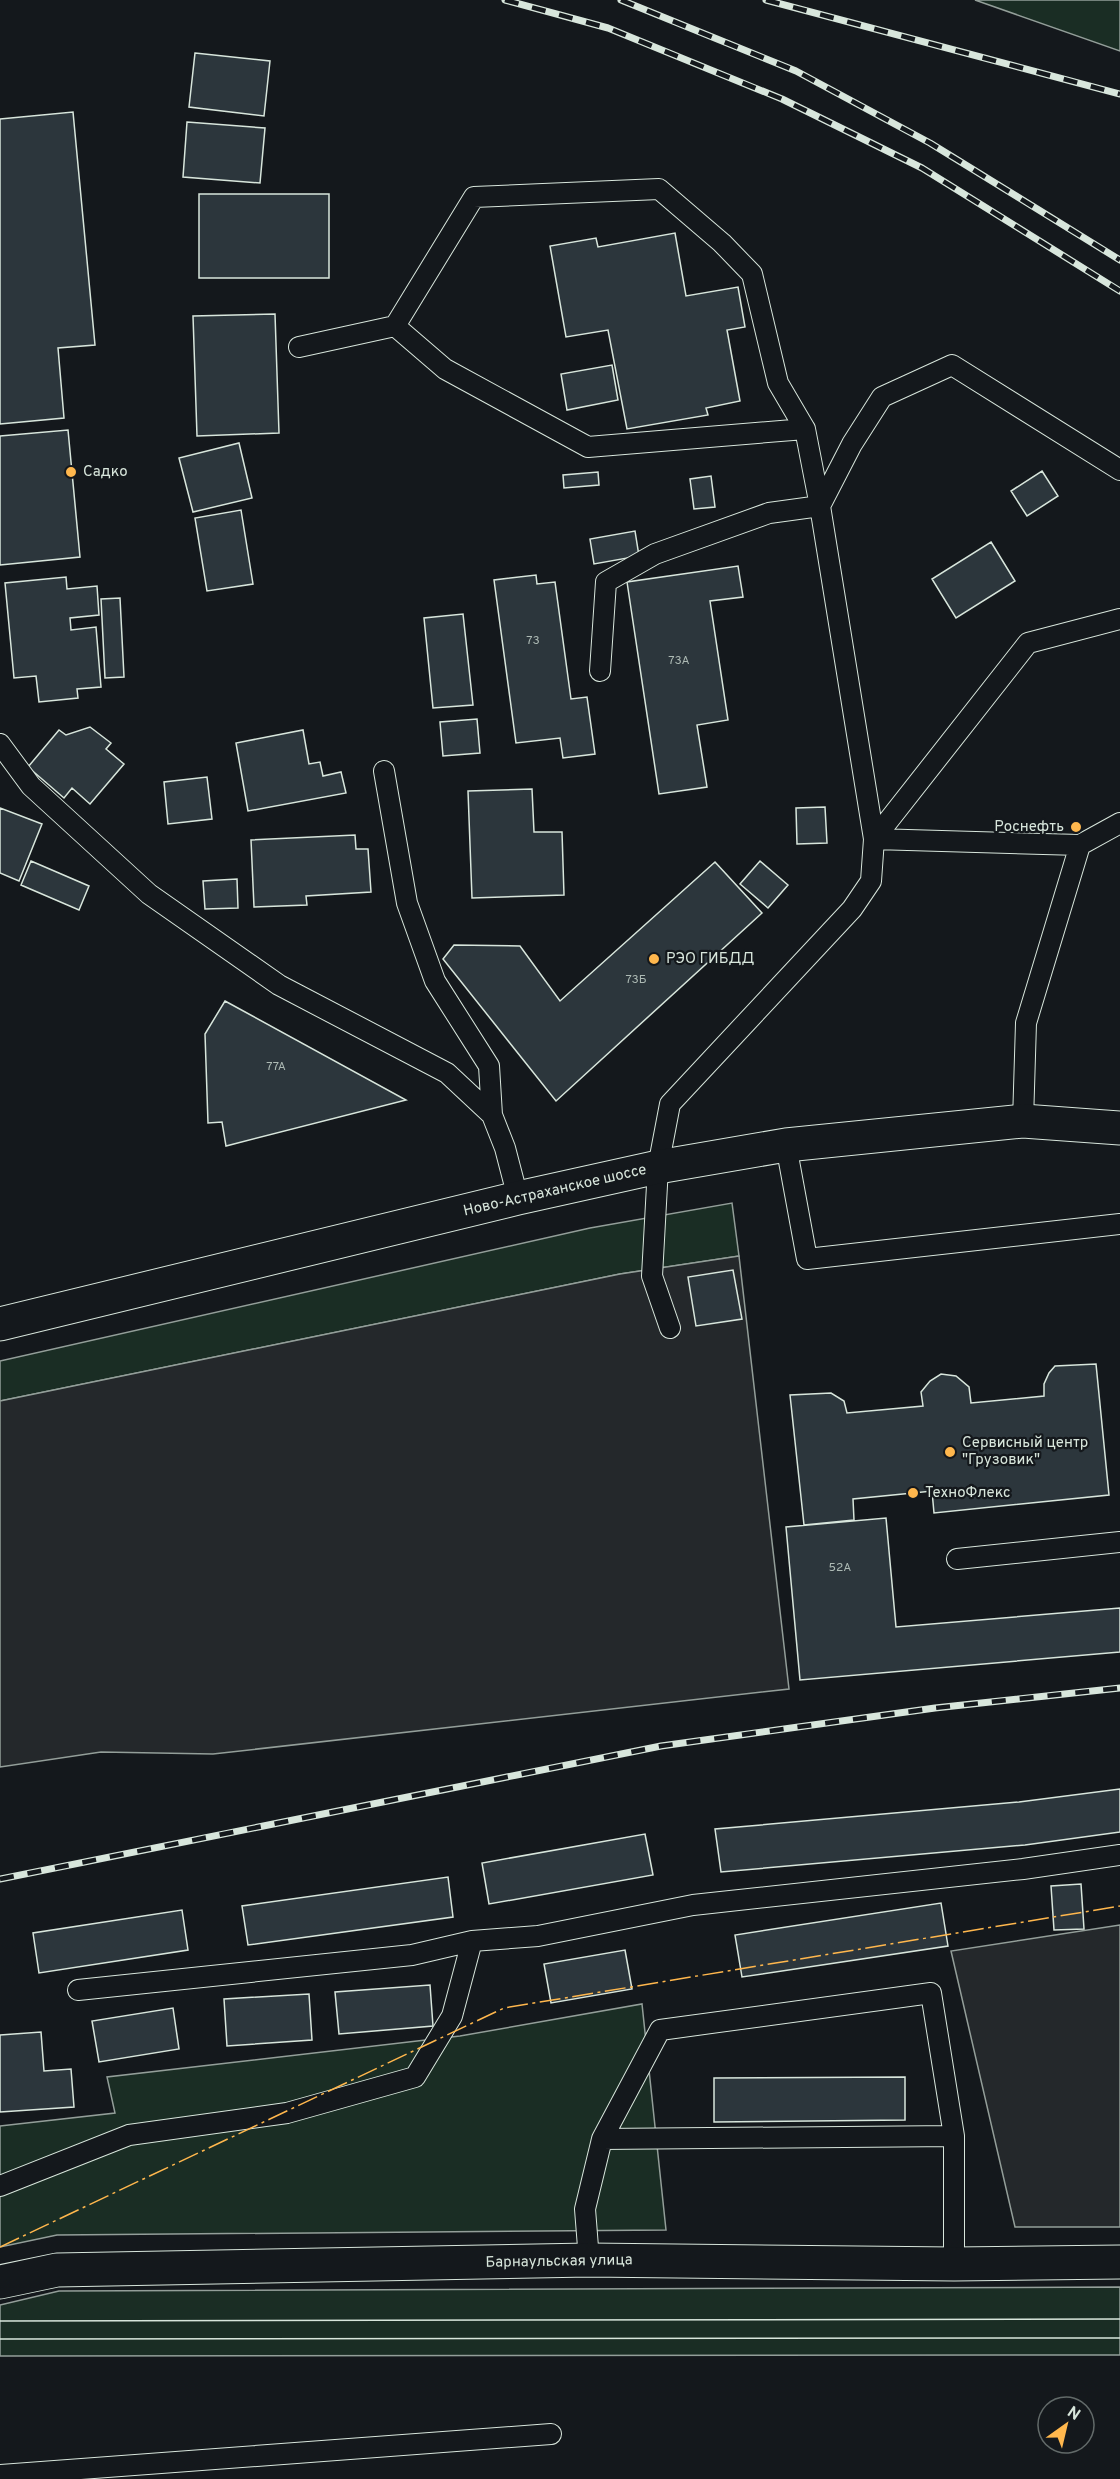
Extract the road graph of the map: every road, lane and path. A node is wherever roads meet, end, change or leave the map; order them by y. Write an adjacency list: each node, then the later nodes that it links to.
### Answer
1 (395, 326): 2 (lane); 3 (lane); 3 (lane)
2 (299, 347)
3 (805, 429): 5 (lane)
4 (1120, 470): 5 (lane)
5 (820, 506): 7 (lane); 11 (lane)
6 (1120, 619): 11 (lane)
7 (600, 671)
8 (0, 744): 13 (lane)
9 (384, 771): 13 (lane)
10 (1120, 824): 12 (lane)
11 (874, 839): 12 (lane); 17 (lane)
12 (1080, 845): 14 (lane)
13 (492, 1115): 18 (lane)
14 (1023, 1121): 15 (main road, Ново-Астраханское шоссе); 16 (main road, Ново-Астраханское шоссе)
15 (1120, 1128)
16 (786, 1145): 17 (main road, Ново-Астраханское шоссе); 19 (lane)
17 (658, 1167): 18 (main road, Ново-Астраханское шоссе); 21 (lane)
18 (518, 1198): 20 (main road, Ново-Астраханское шоссе)
19 (1120, 1224)
20 (0, 1324)
21 (670, 1328)
22 (1120, 1542): 23 (lane)
23 (957, 1559)
24 (1120, 1855): 25 (lane)
25 (472, 1941): 26 (lane); 29 (lane)
26 (78, 1990)
27 (954, 2136): 28 (lane); 28 (lane); 32 (lane)
28 (602, 2139): 30 (lane)
29 (0, 2186)
30 (589, 2260): 32 (main road, Барнаульская улица); 33 (main road, Барнаульская улица)
31 (1120, 2262): 32 (main road, Барнаульская улица)
32 (954, 2264)
33 (0, 2282)
34 (551, 2434): 35 (lane)
35 (0, 2475)

